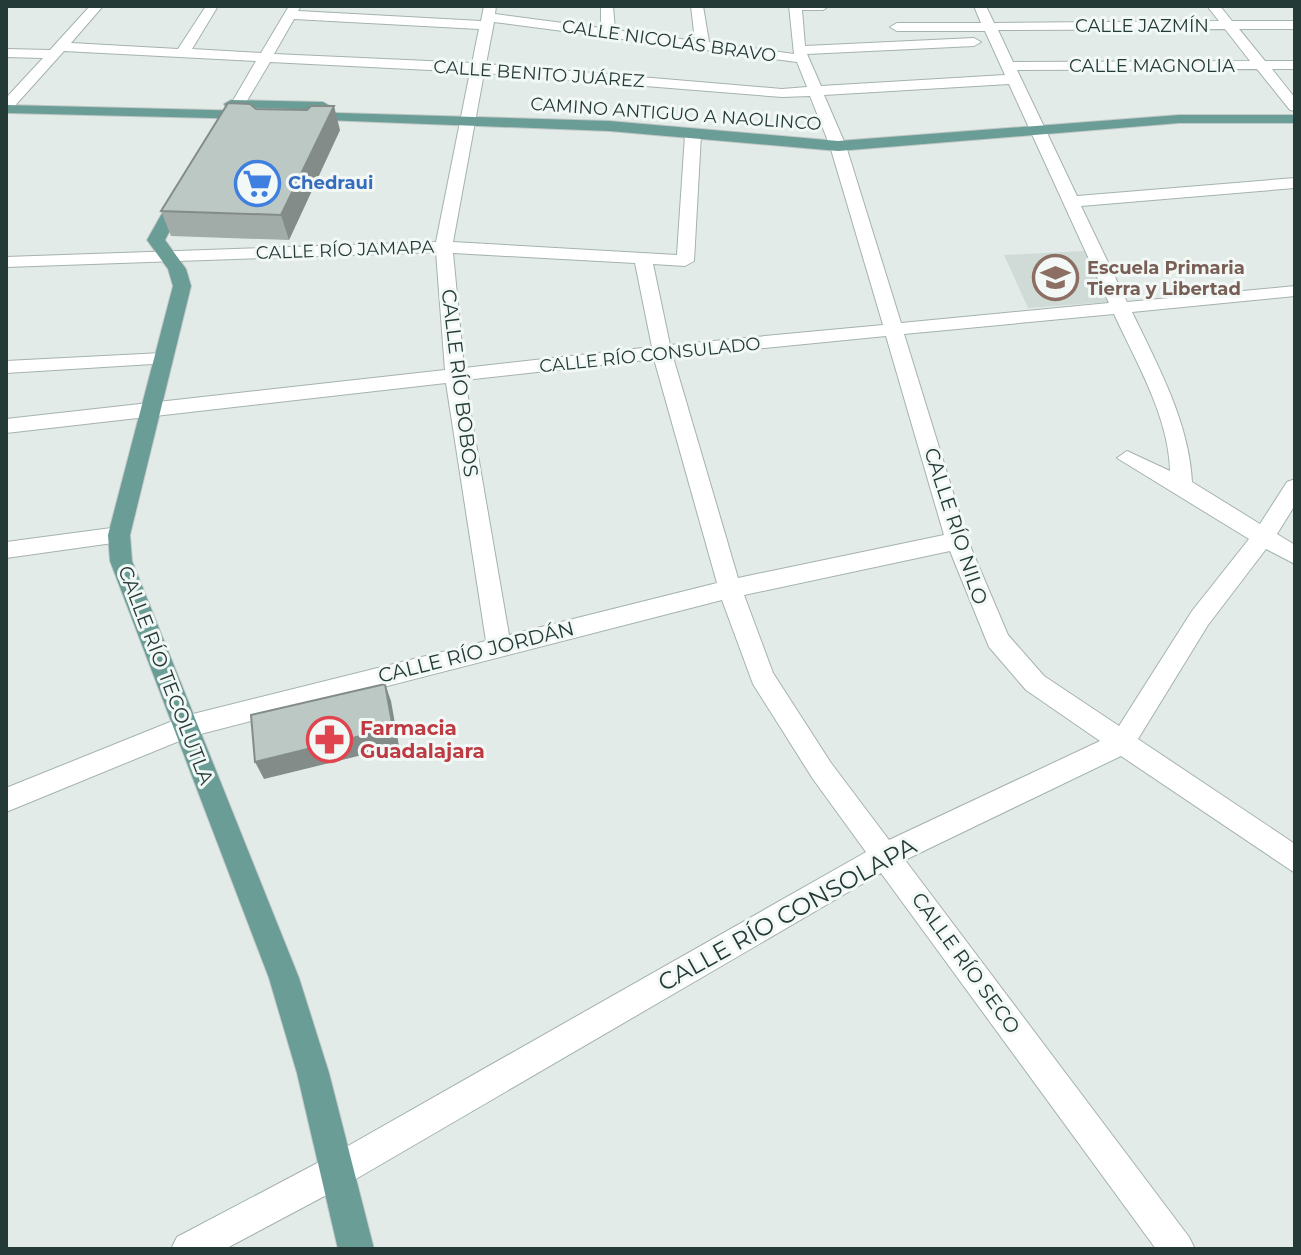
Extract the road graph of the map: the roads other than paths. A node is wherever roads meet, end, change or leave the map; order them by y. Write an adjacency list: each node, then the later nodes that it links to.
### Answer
1 (97, 6): 18 (street)
2 (212, 6): 19 (street)
3 (607, 6): 15 (street)
4 (697, 6): 17 (street)
5 (795, 6): 6 (street); 21 (street, CALLE RÍO NILO)
6 (823, 6)
7 (980, 6): 12 (street)
8 (1213, 6): 13 (street)
9 (293, 11): 10 (street, CALLE NICOLÁS BRAVO); 22 (street)
10 (488, 16): 15 (street, CALLE NICOLÁS BRAVO); 25 (street, CALLE RÍO BOBOS)
11 (1295, 25): 13 (street, CALLE JAZMÍN)
12 (989, 26): 13 (street, CALLE JAZMÍN); 14 (street, CALLE JAZMÍN); 16 (street)
13 (1228, 26): 23 (street)
14 (897, 27)
15 (608, 33): 17 (street, CALLE NICOLÁS BRAVO)
16 (996, 40): 21 (street, CALLE NICOLÁS BRAVO); 26 (street)
17 (703, 46): 21 (street, CALLE NICOLÁS BRAVO)
18 (60, 51): 19 (street, CALLE BENITO JUÁREZ); 20 (street, CALLE BENITO JUÁREZ); 28 (street)
19 (183, 52): 22 (street, CALLE BENITO JUÁREZ)
20 (6, 53)
21 (801, 55): 27 (street, CALLE RÍO NILO)
22 (266, 56): 25 (street, CALLE BENITO JUÁREZ); 29 (street)
23 (1258, 65): 24 (street, CALLE MAGNOLIA); 26 (street, CALLE MAGNOLIA); 30 (street)
24 (1295, 65)
25 (478, 68): 27 (street, CALLE BENITO JUÁREZ); 32 (street, CALLE RÍO BOBOS)
26 (1011, 72): 27 (street, CALLE BENITO JUÁREZ); 34 (street)
27 (817, 92): 38 (street, CALLE RÍO NILO)
28 (8, 103): 29 (main road, CAMINO ANTIGUO A NAOLINCO)
29 (234, 109): 31 (main road, CAMINO ANTIGUO A NAOLINCO); 37 (main road)
30 (1295, 109): 34 (main road, CAMINO ANTIGUO A NAOLINCO)
31 (316, 111): 32 (main road, CAMINO ANTIGUO A NAOLINCO); 35 (street)
32 (468, 115): 36 (main road, CAMINO ANTIGUO A NAOLINCO); 38 (main road, CAMINO ANTIGUO A NAOLINCO); 42 (street, CALLE RÍO BOBOS)
33 (1295, 119): 34 (main road, CAMINO ANTIGUO A NAOLINCO)
34 (1036, 125): 38 (main road, CAMINO ANTIGUO A NAOLINCO); 41 (street)
35 (295, 127)
36 (693, 135): 38 (main road, CAMINO ANTIGUO A NAOLINCO); 44 (street, CALLE RÍO JAMAPA)
37 (215, 140)
38 (835, 140): 48 (street, CALLE RÍO NILO)
39 (191, 179): 43 (main road, CALLE RÍO TECOLUTLA)
40 (1295, 183): 41 (street)
41 (1070, 202): 47 (street)
42 (444, 247): 43 (street, CALLE RÍO JAMAPA); 44 (street, CALLE RÍO JAMAPA); 52 (street, CALLE RÍO BOBOS)
43 (166, 256): 45 (street, CALLE RÍO JAMAPA); 50 (main road, CALLE RÍO TECOLUTLA)
44 (643, 259): 49 (street, CALLE RÍO SECO)
45 (6, 262)
46 (1295, 291): 47 (street, CALLE RÍO CONSULADO)
47 (1117, 307): 48 (street, CALLE RÍO CONSULADO); 56 (street)
48 (896, 329): 49 (street, CALLE RÍO CONSULADO); 60 (street, CALLE RÍO NILO)
49 (662, 352): 52 (street, CALLE RÍO CONSULADO); 63 (street, CALLE RÍO SECO)
50 (162, 359): 51 (street); 53 (main road, CALLE RÍO TECOLUTLA)
51 (6, 367)
52 (455, 377): 53 (street, CALLE RÍO CONSULADO); 64 (street, CALLE RÍO BOBOS)
53 (148, 413): 54 (street, CALLE RÍO CONSULADO); 58 (main road, CALLE RÍO TECOLUTLA)
54 (6, 426)
55 (1127, 458): 56 (street)
56 (1181, 486): 59 (street)
57 (1295, 487): 59 (street)
58 (119, 535): 61 (street); 65 (main road, CALLE RÍO TECOLUTLA)
59 (1264, 536): 62 (street); 66 (street)
60 (957, 541): 63 (street, CALLE RÍO JORDÁN); 66 (street, CALLE RÍO NILO)
61 (6, 550)
62 (1295, 556)
63 (730, 589): 64 (street, CALLE RÍO JORDÁN); 68 (street, CALLE RÍO SECO)
64 (499, 646): 65 (street, CALLE RÍO JORDÁN)
65 (185, 727): 67 (street, CALLE RÍO JORDÁN); 70 (main road, CALLE RÍO TECOLUTLA)
66 (1122, 743): 68 (street, CALLE RÍO CONSOLAPA); 69 (street, CALLE RÍO NILO)
67 (6, 800)
68 (886, 855): 70 (street, CALLE RÍO CONSOLAPA); 73 (street, CALLE RÍO SECO)
69 (1295, 860)
70 (337, 1171): 71 (street, CALLE RÍO CONSOLAPA); 72 (main road, CALLE RÍO TECOLUTLA)
71 (189, 1249)
72 (356, 1249)
73 (1177, 1249)

